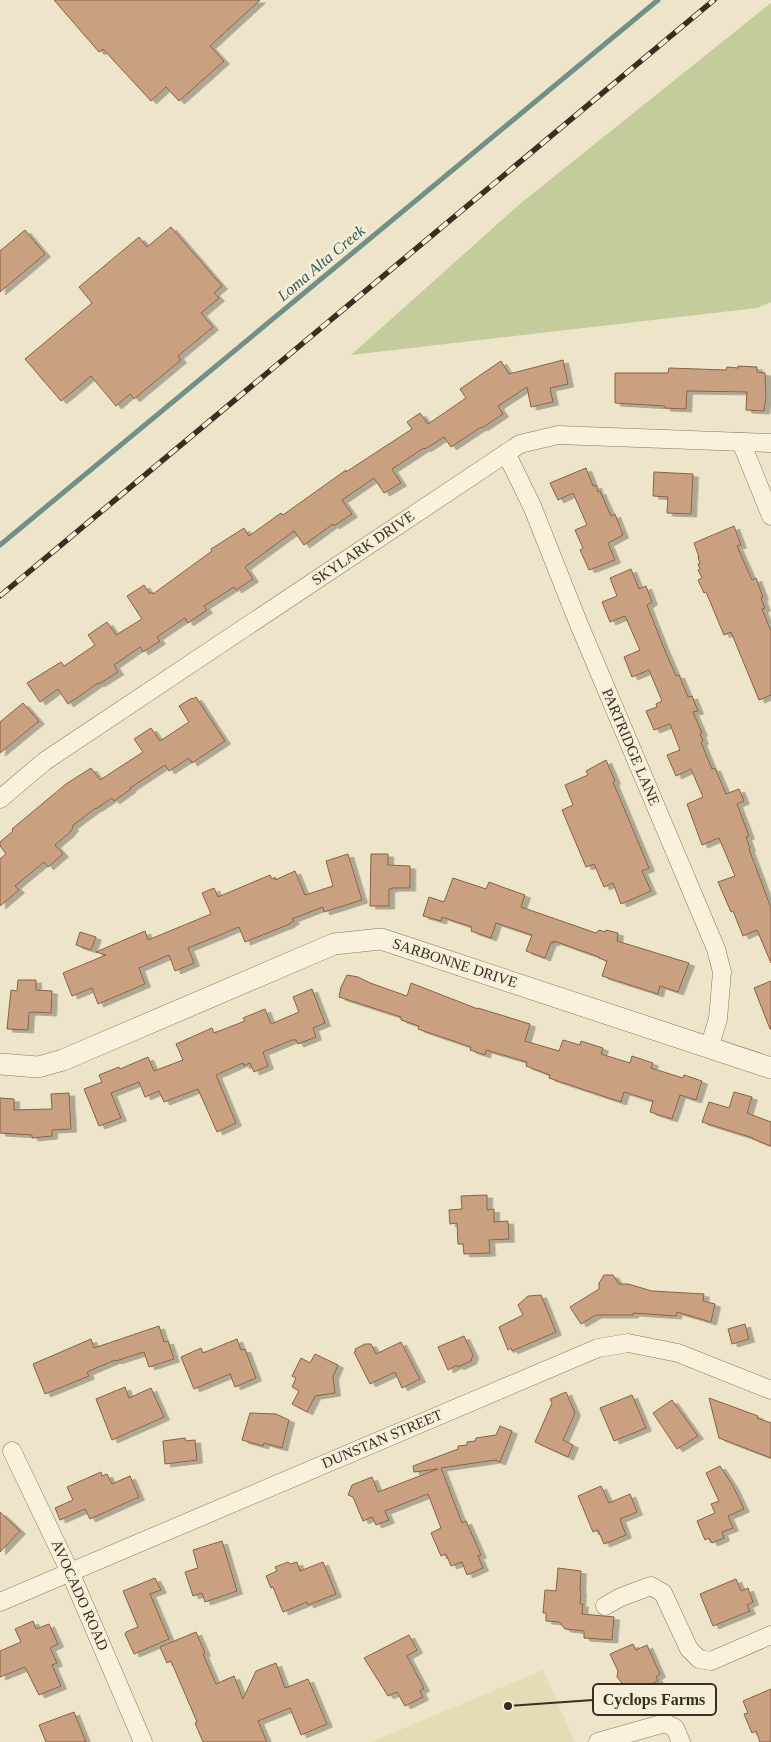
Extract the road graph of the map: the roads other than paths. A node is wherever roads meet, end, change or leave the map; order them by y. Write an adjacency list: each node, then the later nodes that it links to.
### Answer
1 (741, 442): 2 (street, SKYLARK DRIVE); 3 (street, SKYLARK DRIVE); 4 (street)
2 (771, 444)
3 (506, 453): 5 (street, SKYLARK DRIVE); 6 (street, PARTRIDGE LANE)
4 (771, 516)
5 (0, 799)
6 (709, 1048): 7 (street, SARBONNE DRIVE); 8 (street, SARBONNE DRIVE)
7 (0, 1064)
8 (771, 1068)
9 (771, 1390): 11 (street, DUNSTAN STREET)
10 (12, 1450): 11 (street, AVOCADO ROAD)
11 (70, 1572): 12 (street, DUNSTAN STREET); 15 (street, AVOCADO ROAD)
12 (0, 1602)
13 (605, 1606): 14 (street)
14 (771, 1635)
15 (143, 1742)
16 (598, 1742): 17 (street)
17 (681, 1742)

